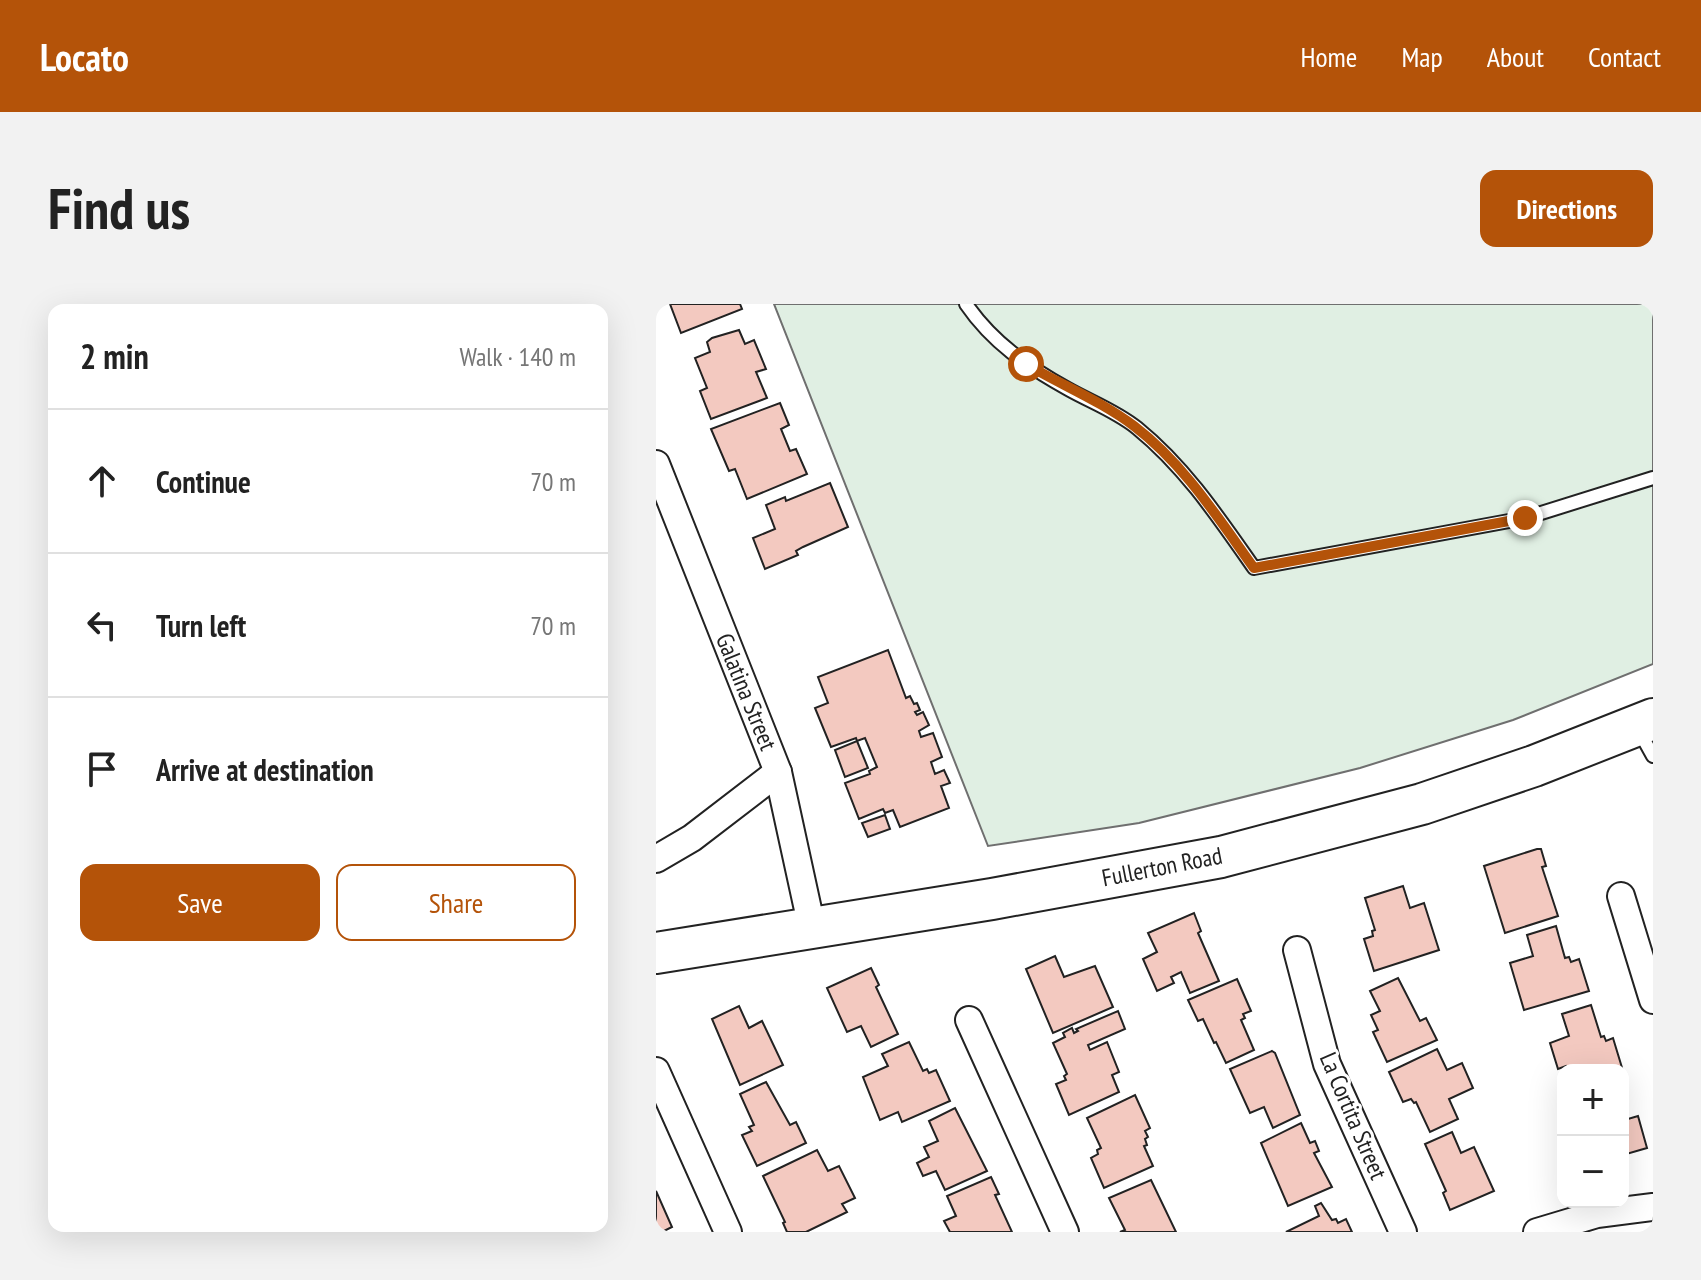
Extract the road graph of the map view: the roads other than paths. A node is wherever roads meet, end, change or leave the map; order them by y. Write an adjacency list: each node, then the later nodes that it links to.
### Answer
1 (966, 304): 3 (lane)
2 (656, 464): 5 (street, Galatina Street)
3 (1653, 478)
4 (1648, 734): 8 (main road, Fullerton Road)
5 (778, 772): 6 (street); 8 (street, Galatina Street)
6 (656, 859)
7 (1621, 896): 11 (street)
8 (812, 928): 10 (main road, Fullerton Road)
9 (1297, 950): 17 (street, La Cortita Street)
10 (656, 953)
11 (1653, 1000)
12 (969, 1020): 16 (street)
13 (656, 1071): 15 (street)
14 (1653, 1207): 18 (street)
15 (728, 1232)
16 (1065, 1232)
17 (1403, 1232)
18 (1537, 1232)

